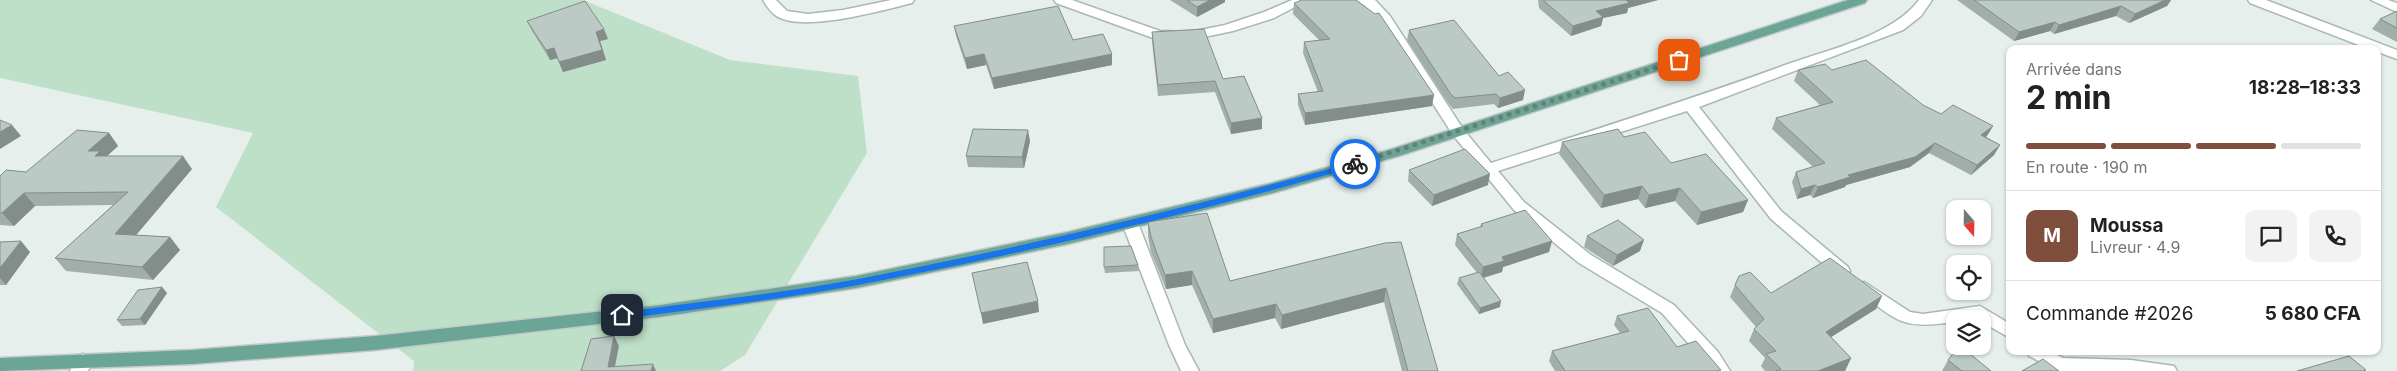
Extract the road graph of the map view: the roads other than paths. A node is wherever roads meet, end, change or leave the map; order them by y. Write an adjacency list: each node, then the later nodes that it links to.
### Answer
1 (769, 0): 2 (street)
2 (908, 0)
3 (1060, 0): 4 (street)
4 (1302, 0)
5 (1362, 0): 15 (street)
6 (1861, 0): 15 (main road)
7 (1926, 0): 14 (street)
8 (2254, 0): 11 (street)
9 (2377, 0): 10 (street)
10 (2397, 8)
11 (2371, 45)
12 (2381, 49): 13 (street)
13 (2397, 55)
14 (1690, 106): 16 (street); 18 (street)
15 (1458, 132): 16 (street); 17 (main road)
16 (1488, 169): 23 (street)
17 (1130, 223): 21 (main road); 22 (street)
18 (2006, 329)
19 (2042, 355): 24 (street)
20 (0, 365): 21 (main road)
21 (81, 366)
22 (1190, 371)
23 (1721, 371)
24 (2168, 371)

